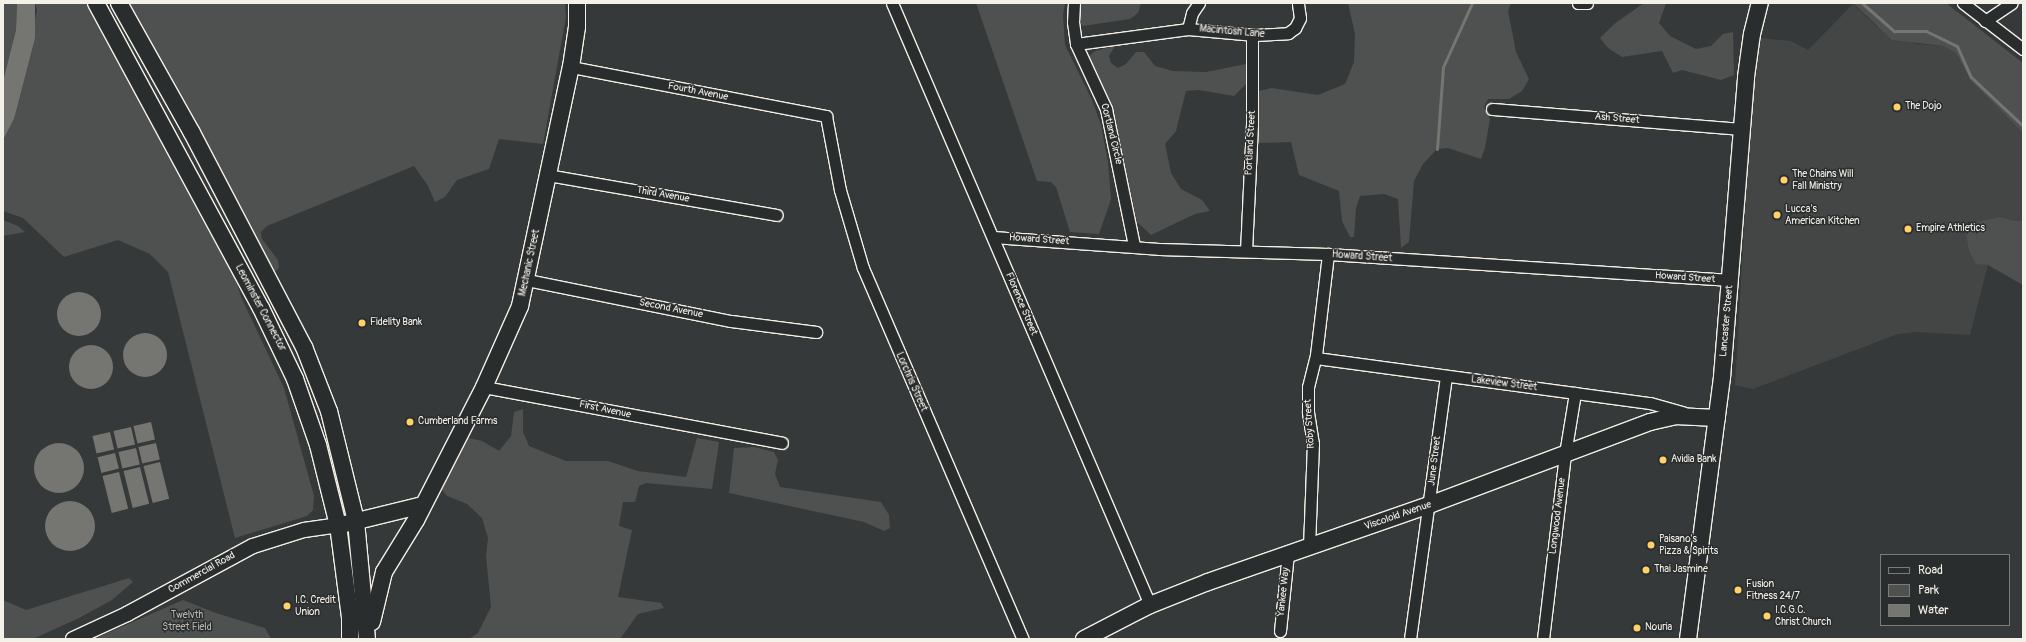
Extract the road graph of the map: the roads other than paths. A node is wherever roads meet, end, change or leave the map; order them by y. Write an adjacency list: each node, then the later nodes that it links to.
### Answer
1 (96, 3): 42 (main road, Leominster Connector)
2 (119, 3): 41 (main road, Leominster Connector)
3 (577, 3): 18 (main road, Mechanic Street)
4 (892, 3): 24 (street, Florence Street)
5 (1074, 3): 16 (street, Cortland Circle)
6 (1199, 3): 14 (street, Macintosh Lane)
7 (1298, 3): 15 (street, Macintosh Lane)
8 (1578, 3): 9 (street)
9 (1587, 3)
10 (1760, 3): 21 (main road, Lancaster Street)
11 (1963, 3): 13 (street)
12 (2012, 3): 13 (street)
13 (1985, 21): 17 (street)
14 (1188, 29): 15 (street, Macintosh Lane); 16 (street, Macintosh Lane)
15 (1252, 35): 26 (street, Portland Street)
16 (1076, 44): 25 (street, Cortland Circle)
17 (2023, 49)
18 (571, 67): 20 (street, Fourth Avenue); 22 (main road, Mechanic Street)
19 (1492, 109): 21 (street, Ash Street)
20 (826, 116): 50 (street, Lorchris Street)
21 (1742, 129): 29 (main road, Lancaster Street)
22 (548, 175): 23 (street, Third Avenue); 28 (main road, Mechanic Street)
23 (777, 215)
24 (993, 237): 25 (street, Howard Street); 45 (street, Florence Street)
25 (1134, 246): 26 (street, Howard Street)
26 (1246, 251): 27 (street, Howard Street)
27 (1328, 254): 29 (street, Howard Street); 31 (street, Roby Street)
28 (527, 280): 30 (street, Second Avenue); 33 (main road, Mechanic Street)
29 (1731, 280): 36 (main road, Lancaster Street)
30 (816, 332)
31 (1316, 358): 32 (street, Lakeview Street); 43 (street, Roby Street)
32 (1446, 377): 34 (street, Lakeview Street); 40 (street, June Street)
33 (484, 386): 37 (street, First Avenue); 39 (main road, Mechanic Street)
34 (1575, 393): 35 (street, Lakeview Street); 38 (street, Longwood Avenue)
35 (1690, 415): 36 (main road, Viscoloid Avenue); 38 (main road, Viscoloid Avenue)
36 (1717, 418): 54 (main road, Lancaster Street)
37 (782, 443)
38 (1565, 454): 40 (main road, Viscoloid Avenue); 53 (street, Longwood Avenue)
39 (423, 505): 41 (main road); 49 (main road, Mechanic Street)
40 (1429, 505): 43 (main road, Viscoloid Avenue); 52 (street, June Street)
41 (356, 521): 42 (main road); 49 (main road, Leominster Connector)
42 (338, 525): 47 (street, Commercial Road); 48 (main road, Leominster Connector)
43 (1309, 546): 44 (main road, Viscoloid Avenue)
44 (1288, 554): 45 (main road, Viscoloid Avenue); 46 (street, Yankee Way)
45 (1150, 605): 51 (main road, Viscoloid Avenue)
46 (1280, 631)
47 (73, 639)
48 (350, 639)
49 (368, 639)
50 (1023, 639)
51 (1084, 639)
52 (1410, 639)
53 (1543, 639)
54 (1688, 639)

